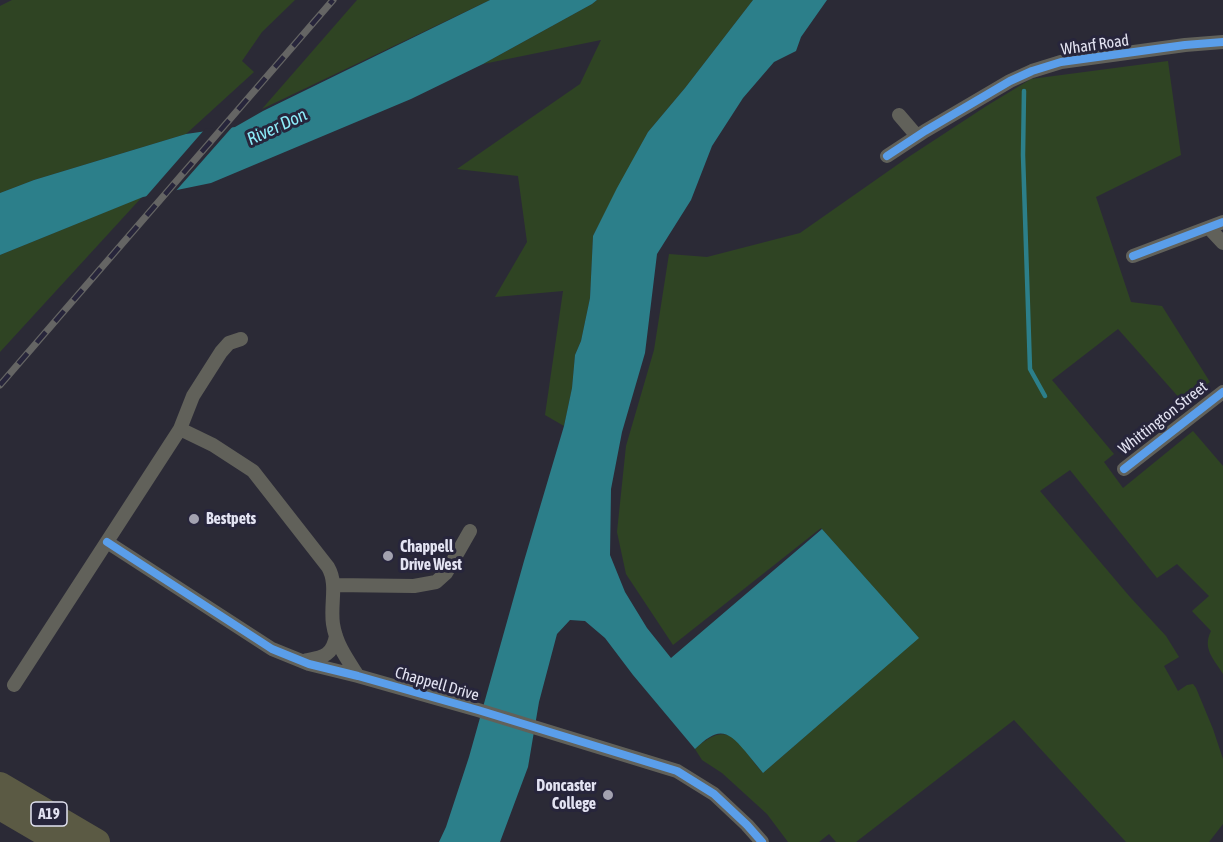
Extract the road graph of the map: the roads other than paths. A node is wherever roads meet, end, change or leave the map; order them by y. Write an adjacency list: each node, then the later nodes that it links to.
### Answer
1 (1223, 42): 3 (street, Wharf Road)
2 (899, 115): 3 (street)
3 (917, 136): 4 (street, Wharf Road)
4 (887, 156)
5 (1223, 222): 6 (street)
6 (1209, 228): 7 (street); 8 (street)
7 (1223, 243)
8 (1133, 256)
9 (241, 339): 11 (street)
10 (1223, 392): 12 (street, Whittington Street)
11 (180, 429): 14 (street); 15 (street)
12 (1124, 469)
13 (470, 531): 15 (street)
14 (107, 542): 17 (street, Chappell Drive); 19 (street)
15 (333, 585): 16 (street)
16 (336, 636): 17 (street); 18 (street)
17 (303, 662): 18 (street, Chappell Drive)
18 (358, 676): 24 (street, Chappell Drive)
19 (14, 685)
20 (0, 785): 23 (highway, A19)
21 (0, 807): 22 (highway, A19)
22 (60, 842)
23 (97, 842)
24 (762, 842)

